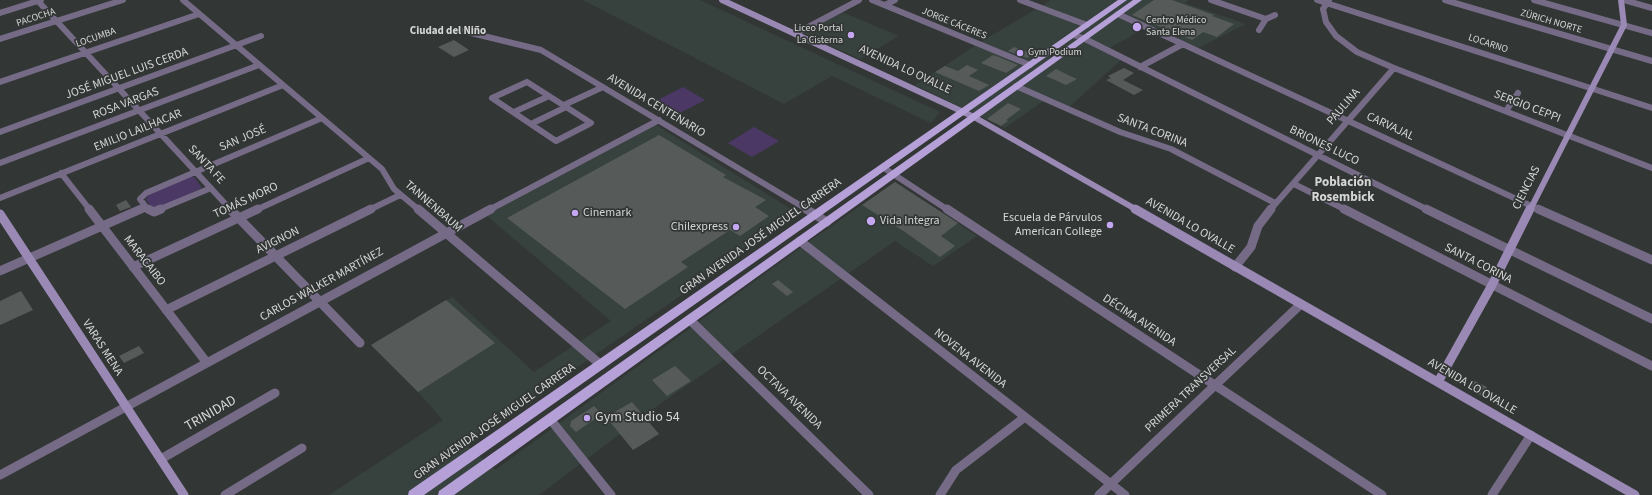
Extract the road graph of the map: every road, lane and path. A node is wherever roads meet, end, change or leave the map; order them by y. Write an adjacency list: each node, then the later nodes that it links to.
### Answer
1 (39, 0): 20 (street); 25 (street, SANTA FE)
2 (123, 0): 25 (street, PACOCHA)
3 (183, 0): 21 (street, TANNENBAUM)
4 (722, 0): 31 (street, AVENIDA LO OVALLE)
5 (859, 0): 31 (street)
6 (872, 0): 18 (street, JORGE CÁCERES)
7 (895, 0): 18 (street)
8 (1020, 0): 26 (street)
9 (1123, 0): 26 (main road, GRAN AVENIDA JOSÉ MIGUEL CARRERA)
10 (1138, 0): 22 (main road)
11 (1210, 0): 24 (street)
12 (1317, 0): 17 (street, LOCARNO)
13 (1445, 0): 38 (street, ZÜRICH NORTE)
14 (1534, 0): 27 (street)
15 (1621, 0): 27 (street)
16 (1624, 0): 19 (street)
17 (1327, 1): 44 (street); 50 (street, LOCARNO)
18 (885, 5): 42 (street, JORGE CÁCERES)
19 (1652, 8)
20 (0, 13)
21 (199, 14): 37 (street, TANNENBAUM); 39 (street, LOCUMBA)
22 (1118, 14): 34 (main road); 36 (street, CARVAJAL)
23 (1275, 16): 24 (street)
24 (1266, 18): 28 (street)
25 (56, 21): 35 (street, PACOCHA); 39 (street, SANTA FE)
26 (1087, 25): 32 (main road, GRAN AVENIDA JOSÉ MIGUEL CARRERA)
27 (1624, 26): 30 (street); 38 (street, CIENCIAS)
28 (1259, 30)
29 (463, 31): 48 (street, AVENIDA CENTENARIO)
30 (1652, 33)
31 (795, 34): 59 (street, AVENIDA LO OVALLE)
32 (1073, 35): 34 (street, BRIONES LUCO); 42 (main road, GRAN AVENIDA JOSÉ MIGUEL CARRERA)
33 (261, 36): 37 (street, JOSÉ MIGUEL LUIS CERDA)
34 (1083, 38): 43 (street, BRIONES LUCO); 45 (main road)
35 (0, 39)
36 (1183, 44): 43 (street); 63 (street, CARVAJAL)
37 (237, 46): 41 (street, TANNENBAUM); 51 (street, JOSÉ MIGUEL LUIS CERDA)
38 (1610, 49): 40 (street, ZÜRICH NORTE); 50 (street, CIENCIAS)
39 (86, 52): 46 (street, LOCUMBA); 51 (street, SANTA FE)
40 (1652, 61)
41 (259, 65): 47 (street, TANNENBAUM); 56 (street, ROSA VARGAS)
42 (1030, 65): 45 (main road); 59 (main road, GRAN AVENIDA JOSÉ MIGUEL CARRERA)
43 (1140, 67): 68 (street, BRIONES LUCO)
44 (1394, 68): 57 (street, SERGIO CEPPI); 63 (street, PAULINA)
45 (1033, 74): 49 (main road)
46 (0, 82)
47 (283, 85): 61 (street, TANNENBAUM); 66 (street, EMILIO LAILHACAR)
48 (603, 86): 54 (street); 62 (street, AVENIDA CENTENARIO)
49 (1016, 86): 60 (main road); 80 (street, SANTA CORINA)
50 (1591, 88): 55 (street, LOCARNO); 67 (street, CIENCIAS)
51 (119, 89): 56 (street, SANTA FE); 65 (street, JOSÉ MIGUEL LUIS CERDA)
52 (1518, 93): 57 (street)
53 (549, 96): 54 (street); 58 (street); 58 (street)
54 (565, 106): 64 (street); 64 (street)
55 (1652, 108)
56 (139, 110): 66 (street, SANTA FE); 70 (street, ROSA VARGAS)
57 (1506, 111): 67 (street, SERGIO CEPPI)
58 (514, 112): 64 (street)
59 (962, 112): 60 (street, AVENIDA LO OVALLE); 71 (main road, GRAN AVENIDA JOSÉ MIGUEL CARRERA)
60 (974, 117): 75 (main road); 95 (street, AVENIDA LO OVALLE)
61 (322, 118): 69 (street, TANNENBAUM); 73 (street, SAN JOSÉ)
62 (659, 120): 84 (street, AVENIDA CENTENARIO); 88 (street, CARLOS WALKER MARTÍNEZ)
63 (1348, 121): 68 (street, PAULINA); 81 (street, CARVAJAL)
64 (531, 124)
65 (0, 132)
66 (161, 134): 73 (street, SANTA FE); 74 (street, EMILIO LAILHACAR)
67 (1567, 135): 72 (street, SERGIO CEPPI); 81 (street, CIENCIAS)
68 (1318, 155): 76 (street, PAULINA); 90 (street, BRIONES LUCO)
69 (369, 158): 78 (street, TANNENBAUM); 85 (street, TOMÁS MORO)
70 (0, 164)
71 (884, 168): 75 (street, DÉCIMA AVENIDA); 84 (main road, GRAN AVENIDA JOSÉ MIGUEL CARRERA)
72 (1652, 168)
73 (196, 172): 77 (street, SANTA FE); 82 (street, SAN JOSÉ)
74 (61, 174): 79 (street, EMILIO LAILHACAR); 87 (street, MARACAIBO)
75 (894, 174): 86 (main road); 108 (street, DÉCIMA AVENIDA)
76 (1294, 184): 80 (street, PAULINA); 97 (street, SANTA CORINA)
77 (211, 188): 82 (street); 85 (street, SANTA FE)
78 (400, 195): 88 (street, TANNENBAUM); 91 (street, AVIGNON)
79 (0, 198)
80 (1276, 203): 95 (street, PAULINA)
81 (1532, 206): 90 (street, CIENCIAS); 93 (street, CARVAJAL)
82 (146, 207): 87 (street)
83 (0, 214): 92 (street, VARAS MENA)
84 (816, 215): 86 (street, AVENIDA CENTENARIO); 105 (main road, GRAN AVENIDA JOSÉ MIGUEL CARRERA)
85 (238, 218): 91 (street, SANTA FE); 94 (street, TOMÁS MORO)
86 (828, 222): 89 (main road)
87 (102, 226): 92 (street); 94 (street, MARACAIBO)
88 (445, 233): 98 (street, CARLOS WALKER MARTÍNEZ); 105 (street, TANNENBAUM)
89 (800, 242): 101 (main road); 112 (street, NOVENA AVENIDA)
90 (1509, 250): 97 (street, CIENCIAS); 102 (street, BRIONES LUCO)
91 (275, 256): 98 (street, SANTA FE); 100 (street, AVIGNON)
92 (29, 258): 96 (street); 111 (street, VARAS MENA)
93 (1652, 260)
94 (133, 267): 100 (street, MARACAIBO)
95 (1235, 267): 99 (street, AVENIDA LO OVALLE)
96 (0, 270)
97 (1492, 284): 106 (street, SANTA CORINA); 107 (street, CIENCIAS)
98 (319, 301): 103 (street, SANTA FE); 104 (street, CARLOS WALKER MARTÍNEZ)
99 (1301, 304): 107 (street, AVENIDA LO OVALLE); 108 (street, PRIMERA TRANSVERSAL)
100 (166, 310): 104 (street, MARACAIBO)
101 (690, 320): 113 (main road); 124 (street, OCTAVA AVENIDA)
102 (1652, 320)
103 (360, 343)
104 (207, 363): 111 (street, CARLOS WALKER MARTÍNEZ)
105 (601, 365): 110 (main road, GRAN AVENIDA JOSÉ MIGUEL CARRERA)
106 (1652, 366)
107 (1438, 382): 114 (street, AVENIDA LO OVALLE)
108 (1215, 385): 118 (street, PRIMERA TRANSVERSAL); 128 (street, DÉCIMA AVENIDA)
109 (275, 394): 116 (street, TRINIDAD)
110 (553, 399): 113 (main road); 121 (main road, GRAN AVENIDA JOSÉ MIGUEL CARRERA)
111 (126, 407): 116 (street, VARAS MENA); 117 (street, CARLOS WALKER MARTÍNEZ)
112 (1025, 417): 118 (street, NOVENA AVENIDA); 125 (street)
113 (550, 419): 122 (main road); 123 (street)
114 (1531, 435): 129 (street); 130 (street, AVENIDA LO OVALLE)
115 (302, 448): 120 (street)
116 (161, 460): 119 (street, VARAS MENA)
117 (0, 475)
118 (1111, 484): 126 (street, PRIMERA TRANSVERSAL); 127 (street, NOVENA AVENIDA)
119 (184, 495)
120 (225, 495)
121 (414, 495)
122 (444, 495)
123 (611, 495)
124 (870, 495)
125 (940, 495)
126 (1099, 495)
127 (1125, 495)
128 (1382, 495)
129 (1492, 495)
130 (1635, 495)

